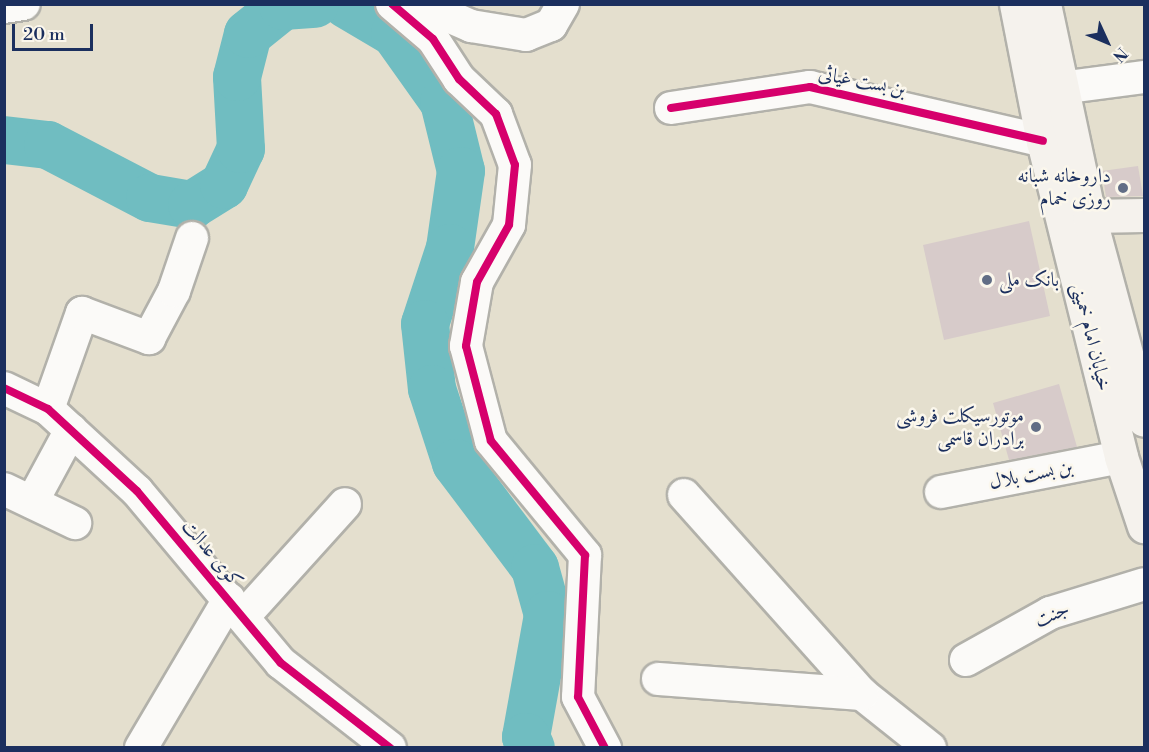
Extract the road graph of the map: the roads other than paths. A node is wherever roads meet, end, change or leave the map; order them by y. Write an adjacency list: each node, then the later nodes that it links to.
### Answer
1 (24, 4): 7 (street)
2 (392, 4): 34 (street)
3 (421, 4): 4 (street)
4 (563, 4)
5 (1016, 4): 11 (main road, خیابان امام خمینی)
6 (1044, 4): 9 (main road, خیابان امام خمینی)
7 (4, 7)
8 (1144, 77): 9 (street)
9 (1060, 88): 13 (main road, خیابان امام خمینی)
10 (671, 108): 11 (street, بن بست غیاثی)
11 (1043, 141): 19 (main road, خیابان امام خمینی)
12 (1144, 215): 13 (main road)
13 (1089, 216): 16 (main road, خیابان امام خمینی)
14 (192, 238): 17 (street)
15 (4, 388): 17 (street, کوی عدالت)
16 (1142, 401)
17 (48, 409): 18 (street, کوی عدالت)
18 (71, 430): 23 (street); 28 (street, کوی عدالت)
19 (1121, 457): 21 (street, بن بست بلال); 26 (main road, خیابان امام خمینی)
20 (4, 489): 23 (street)
21 (941, 492)
22 (684, 495): 31 (street)
23 (32, 502): 25 (street)
24 (345, 504): 28 (street)
25 (75, 523)
26 (1144, 526)
27 (1144, 584): 29 (street, جنت)
28 (236, 608): 32 (street); 33 (street, کوی عدالت)
29 (966, 660)
30 (658, 679): 31 (street)
31 (862, 694): 35 (street)
32 (141, 747)
33 (390, 747)
34 (605, 747)
35 (930, 747)

